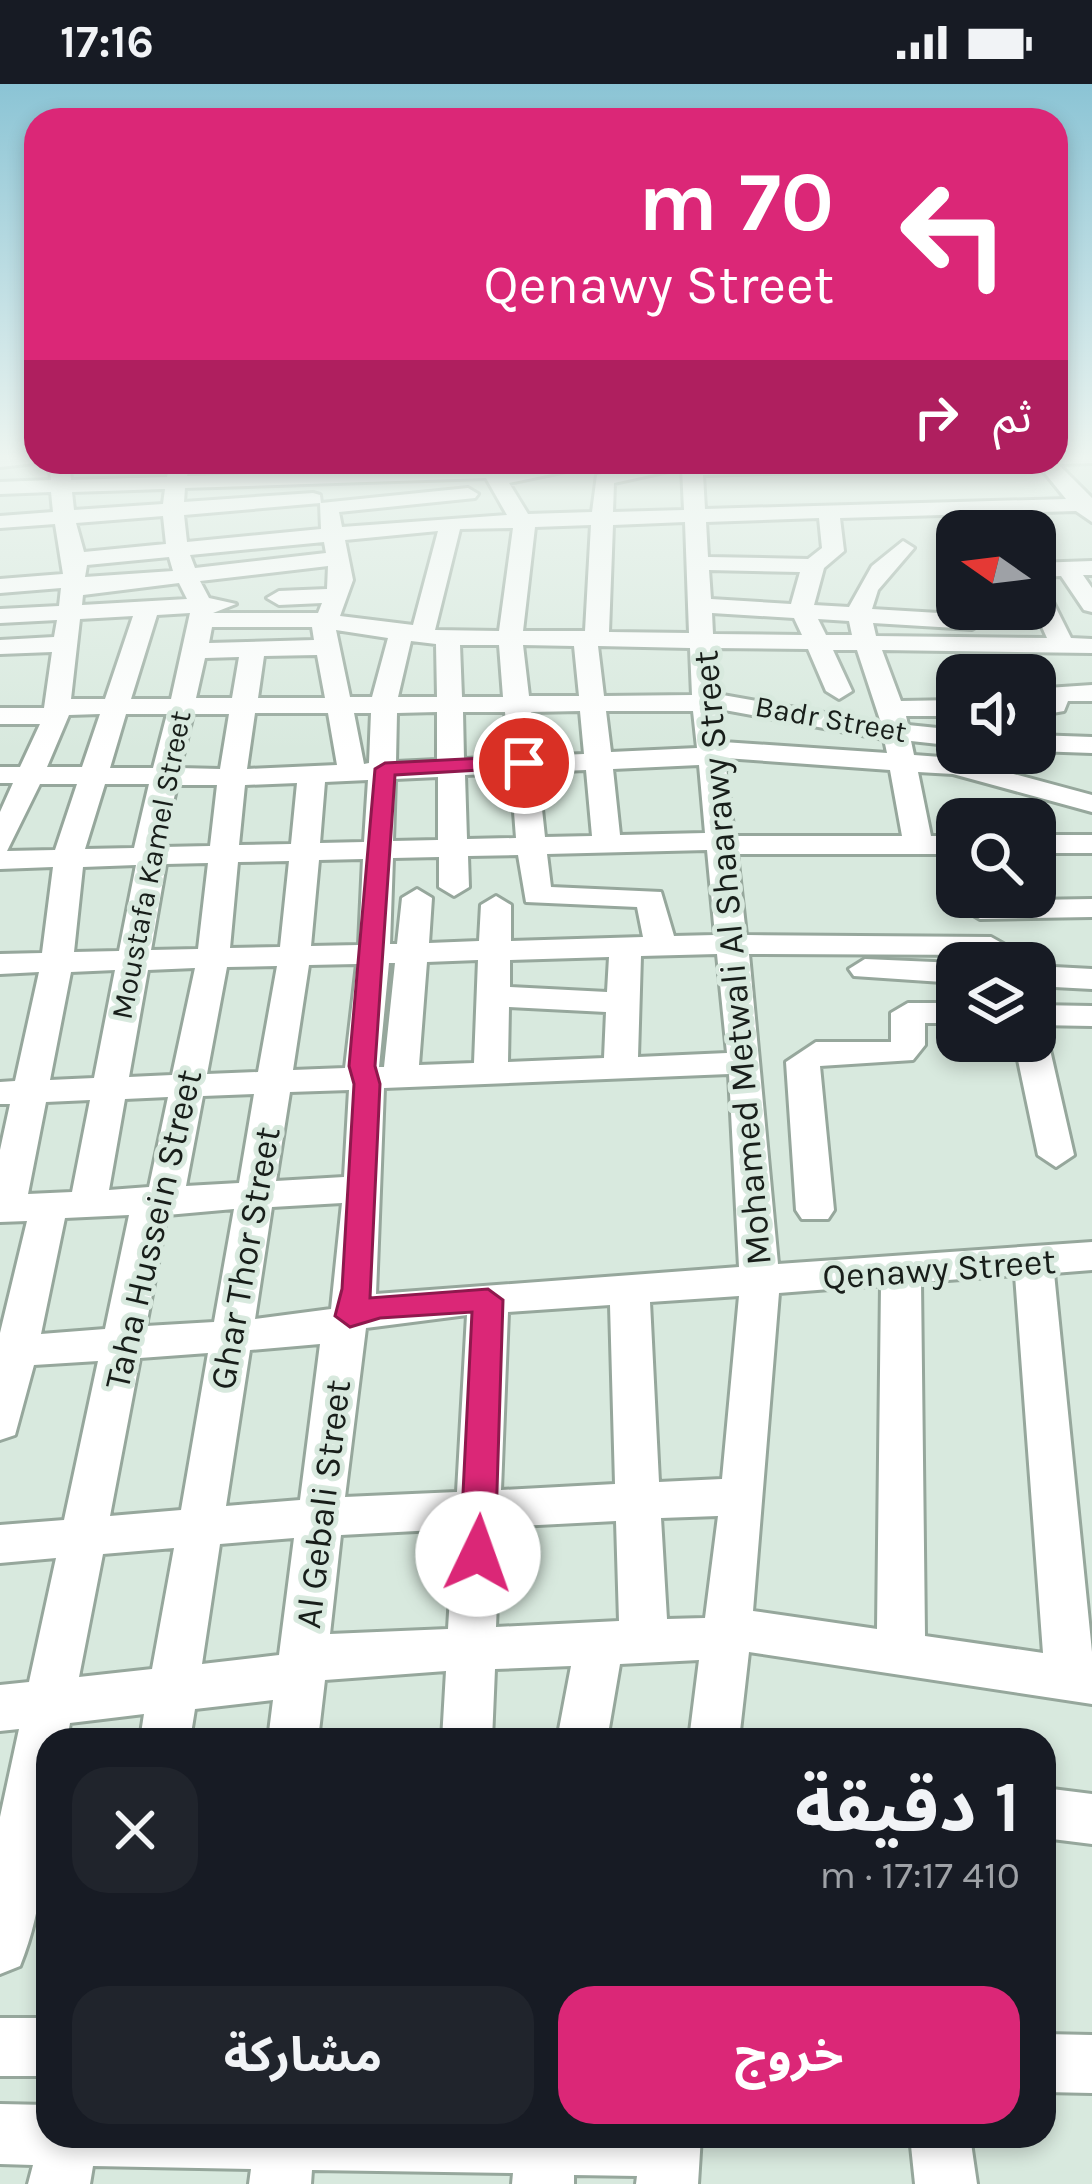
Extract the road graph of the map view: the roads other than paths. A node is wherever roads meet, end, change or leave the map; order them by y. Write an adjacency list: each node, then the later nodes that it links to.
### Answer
1 (38, 554): 21 (street)
2 (56, 554): 21 (street)
3 (69, 554): 21 (street)
4 (92, 554): 21 (street)
5 (93, 554): 21 (street)
6 (181, 554): 19 (street)
7 (200, 554): 19 (street)
8 (338, 554): 16 (street)
9 (444, 554): 37 (street)
10 (520, 554): 38 (street)
11 (600, 554): 39 (street)
12 (698, 554): 20 (street, Mohamed Metwali Al Shaarawy Street)
13 (808, 554): 17 (street)
14 (826, 554): 17 (street)
15 (890, 554): 29 (street)
16 (339, 558): 19 (street); 24 (street)
17 (809, 559): 20 (street); 26 (street)
18 (25, 560): 23 (street)
19 (183, 562): 21 (street); 28 (street)
20 (698, 563): 32 (street, Mohamed Metwali Al Shaarawy Street)
21 (71, 566): 23 (street); 27 (street); 31 (street); 47 (street)
22 (1080, 568): 25 (street)
23 (10, 585): 31 (street)
24 (339, 596): 28 (street); 36 (street)
25 (1092, 604)
26 (802, 609): 29 (street); 32 (street); 41 (street)
27 (146, 610): 28 (street); 59 (street)
28 (202, 613): 36 (street); 46 (street, Moustafa Kamel Street)
29 (860, 613): 30 (street); 42 (street)
30 (936, 615)
31 (2, 616)
32 (701, 622): 39 (street); 41 (street); 51 (street, Mohamed Metwali Al Shaarawy Street)
33 (1092, 622): 40 (street)
34 (1026, 630): 40 (street)
35 (1050, 630): 40 (street)
36 (327, 634): 37 (street); 45 (street); 55 (street)
37 (425, 634): 38 (street); 56 (street); 57 (street)
38 (510, 638): 39 (street); 53 (street)
39 (592, 639): 52 (street)
40 (1053, 639): 42 (street); 44 (street); 50 (street)
41 (813, 641): 42 (street); 49 (street)
42 (862, 641): 63 (street)
43 (0, 646): 47 (street)
44 (1092, 646)
45 (253, 650): 46 (street); 54 (street, Taha Hussein Street)
46 (196, 651): 58 (street, Moustafa Kamel Street)
47 (64, 656): 48 (street); 60 (street)
48 (0, 670)
49 (839, 691)
50 (1079, 692)
51 (705, 701): 52 (street, Badr Street); 63 (street, Badr Street); 67 (street, Mohamed Metwali Al Shaarawy Street)
52 (589, 702): 53 (street, Badr Street); 68 (street)
53 (518, 703): 57 (street, Badr Street); 69 (street)
54 (243, 704): 55 (street, Badr Street); 58 (street, Badr Street); 76 (street, Taha Hussein Street)
55 (340, 704): 56 (street, Badr Street); 71 (street)
56 (385, 704): 57 (street, Badr Street); 71 (street)
57 (450, 704): 70 (street)
58 (180, 705): 59 (street, Badr Street); 77 (street, Moustafa Kamel Street)
59 (118, 706): 60 (street, Badr Street); 75 (street)
60 (56, 712): 61 (street, Badr Street); 74 (street)
61 (0, 716)
62 (936, 717): 63 (street)
63 (895, 734): 64 (street, Badr Street); 67 (street); 78 (street); 85 (street)
64 (936, 737)
65 (1056, 743): 66 (street)
66 (1092, 745)
67 (710, 753): 68 (street); 79 (street, Mohamed Metwali Al Shaarawy Street)
68 (596, 760): 69 (street); 81 (street)
69 (524, 763): 70 (street); 84 (street)
70 (451, 765): 71 (street); 87 (street)
71 (369, 770): 72 (street); 88 (street, Al Gebali Street)
72 (312, 774): 76 (street); 89 (street, Ghar Thor Street)
73 (0, 775): 74 (street)
74 (33, 776): 75 (street); 80 (street)
75 (92, 777): 77 (street); 92 (street)
76 (232, 777): 77 (street); 90 (street, Taha Hussein Street)
77 (162, 778): 91 (street, Moustafa Kamel Street)
78 (1092, 804)
79 (719, 843): 81 (street); 85 (street); 104 (street, Mohamed Metwali Al Shaarawy Street)
80 (0, 844)
81 (607, 844): 84 (street)
82 (1056, 844): 83 (street)
83 (1092, 845)
84 (531, 846): 87 (street); 99 (street)
85 (919, 846): 86 (street)
86 (936, 846)
87 (454, 848): 88 (street); 94 (street)
88 (379, 849): 89 (street); 102 (street, Al Gebali Street)
89 (303, 851): 90 (street); 103 (street, Ghar Thor Street)
90 (224, 854): 91 (street); 106 (street, Taha Hussein Street)
91 (150, 855): 92 (street); 107 (street, Moustafa Kamel Street)
92 (70, 858): 93 (street); 108 (street)
93 (0, 860)
94 (454, 886)
95 (417, 898): 102 (street)
96 (496, 905): 101 (street)
97 (1056, 905): 98 (street)
98 (1092, 908)
99 (660, 945): 100 (street); 104 (street)
100 (625, 946): 101 (street); 114 (street)
101 (494, 949): 102 (street); 113 (street)
102 (393, 951): 103 (street); 122 (street, Al Gebali Street)
103 (295, 954): 106 (street); 123 (street, Ghar Thor Street)
104 (732, 954): 105 (street); 110 (street); 119 (street, Mohamed Metwali Al Shaarawy Street)
105 (936, 955)
106 (214, 956): 107 (street); 124 (street, Taha Hussein Street)
107 (134, 959): 108 (street); 125 (street, Moustafa Kamel Street)
108 (57, 962): 109 (street); 126 (street)
109 (0, 964)
110 (936, 971)
111 (1056, 977): 112 (street)
112 (1092, 979)
113 (492, 996): 114 (street); 121 (street)
114 (623, 1003): 120 (street)
115 (936, 1012): 133 (street)
116 (1056, 1015): 117 (street)
117 (1092, 1016)
118 (1036, 1062): 127 (street)
119 (746, 1063): 120 (street); 137 (street, Mohamed Metwali Al Shaarawy Street)
120 (622, 1066): 121 (street)
121 (491, 1071): 122 (street)
122 (383, 1074): 123 (street); 128 (street, Al Gebali Street)
123 (275, 1078): 124 (street); 129 (street, Ghar Thor Street)
124 (188, 1082): 125 (street); 130 (street, Taha Hussein Street)
125 (110, 1085): 126 (street); 131 (street, Moustafa Kamel Street)
126 (17, 1092): 132 (street)
127 (1056, 1154)
128 (361, 1189): 129 (street); 140 (street, Al Gebali Street)
129 (256, 1195): 130 (street); 141 (street, Ghar Thor Street)
130 (158, 1200): 131 (street); 142 (street, Taha Hussein Street)
131 (68, 1205): 132 (street); 143 (street, Moustafa Kamel Street)
132 (3, 1209)
133 (815, 1210)
134 (1092, 1256): 135 (street, Qenawy Street)
135 (1033, 1261): 136 (street, Qenawy Street); 157 (street)
136 (902, 1270): 137 (street, Qenawy Street); 155 (street)
137 (760, 1282): 138 (street, Qenawy Street); 145 (street, Mohamed Metwali Al Shaarawy Street)
138 (629, 1290): 139 (street, Qenawy Street); 146 (street)
139 (488, 1300): 140 (street, Qenawy Street); 147 (street)
140 (350, 1316): 141 (street, Qenawy Street); 148 (street, Al Gebali Street)
141 (231, 1338): 142 (street, Qenawy Street); 149 (street, Ghar Thor Street)
142 (122, 1343): 143 (street, Qenawy Street); 150 (street, Taha Hussein Street)
143 (10, 1351): 144 (street, Moustafa Kamel Street)
144 (0, 1424)
145 (743, 1496): 146 (street); 152 (street, Mohamed Metwali Al Shaarawy Street)
146 (639, 1500): 147 (street); 153 (street)
147 (481, 1507): 148 (street); 154 (street)
148 (320, 1517): 149 (street); 156 (street, Al Gebali Street)
149 (198, 1527): 150 (street); 158 (street, Ghar Thor Street)
150 (84, 1535): 151 (street); 159 (street, Taha Hussein Street)
151 (0, 1544)
152 (727, 1633): 153 (street); 155 (street); 166 (street, Mohamed Metwali Al Shaarawy Street)
153 (622, 1642): 154 (street); 165 (street)
154 (472, 1648): 156 (street); 164 (street)
155 (902, 1654): 157 (street)
156 (304, 1665): 158 (street); 163 (street, Al Gebali Street)
157 (1081, 1680)
158 (173, 1688): 159 (street); 162 (street, Ghar Thor Street)
159 (50, 1700): 160 (street); 161 (street, Taha Hussein Street)
160 (0, 1708)
161 (44, 1728)
162 (167, 1728)
163 (295, 1728)
164 (468, 1728)
165 (587, 1728)
166 (715, 1728)
167 (36, 1769): 170 (street, Taha Hussein Street)
168 (1056, 1814): 169 (street)
169 (1092, 1819)
170 (0, 1946)
171 (0, 2047): 172 (street)
172 (36, 2047)
173 (1056, 2063): 174 (street)
174 (1092, 2064)
175 (0, 2134): 176 (street)
176 (36, 2135)
177 (66, 2148): 183 (street)
178 (180, 2148): 181 (street)
179 (942, 2148): 184 (street)
180 (670, 2155): 182 (street)
181 (282, 2162): 182 (street)
182 (544, 2164)
183 (59, 2184)
184 (946, 2184)

